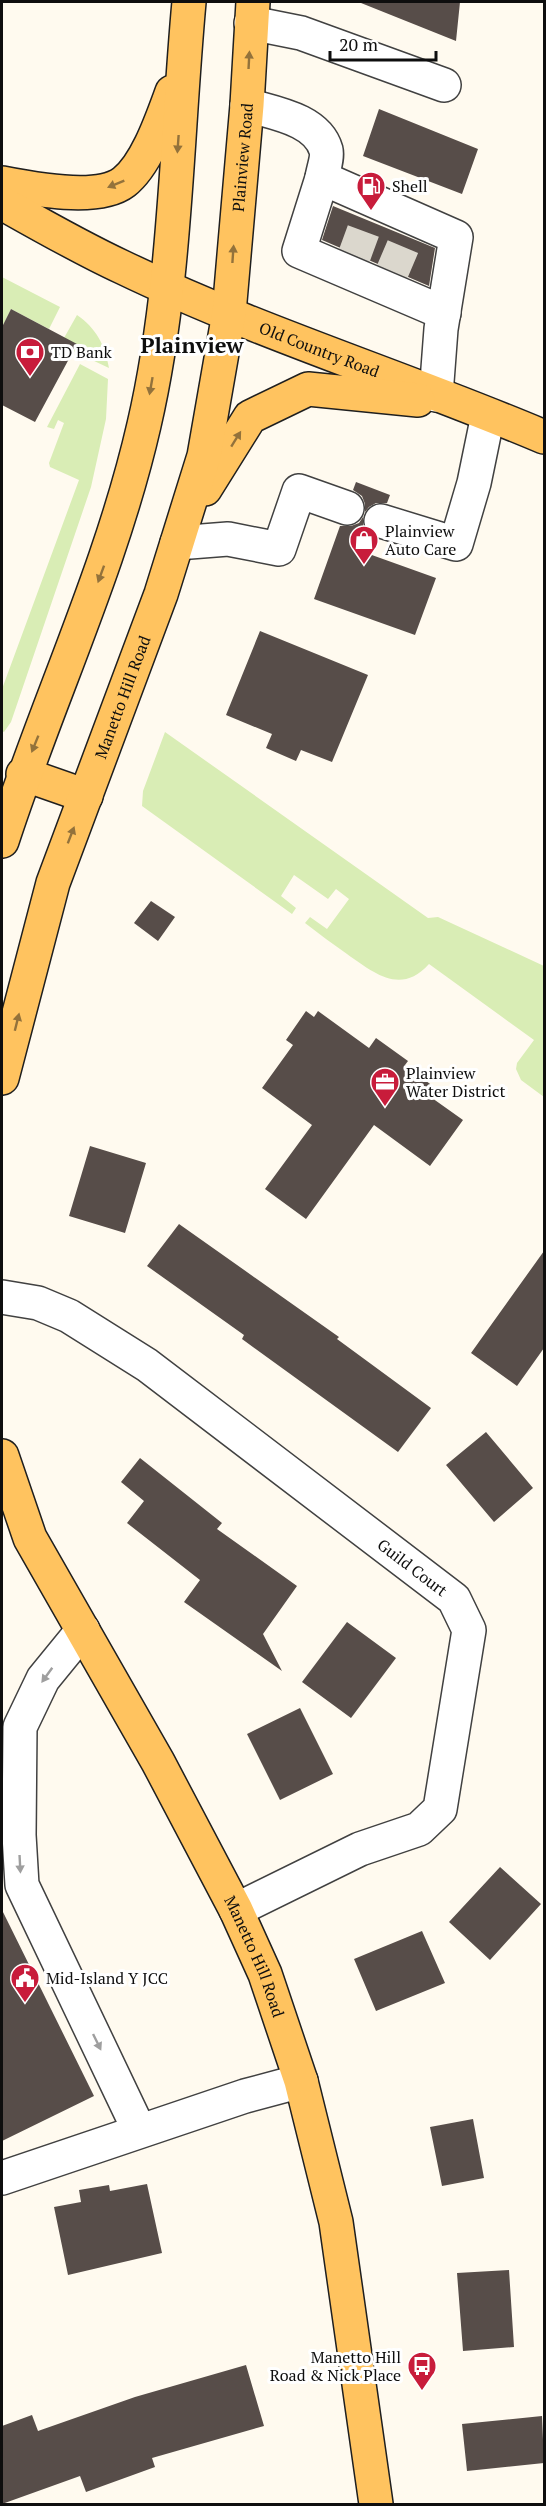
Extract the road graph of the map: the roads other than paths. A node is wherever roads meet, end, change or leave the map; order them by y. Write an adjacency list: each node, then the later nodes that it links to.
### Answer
1 (189, 2): 3 (main road)
2 (252, 12): 4 (street); 5 (main road, Plainview Road, one-way to 2)
3 (183, 63): 7 (main road, one-way to 7); 9 (main road, one-way to 9)
4 (444, 85)
5 (247, 105): 6 (street); 10 (main road, Plainview Road, one-way to 5)
6 (322, 178): 11 (street); 11 (street)
7 (2, 183)
8 (2, 203): 9 (main road, Old Country Road)
9 (168, 287): 10 (main road, Old Country Road); 17 (main road, one-way to 17)
10 (229, 313): 12 (main road, Old Country Road); 16 (main road, Manetto Hill Road)
11 (444, 313): 12 (street)
12 (461, 404): 13 (main road, Old Country Road); 15 (street); 16 (main road, one-way to 12)
13 (544, 437)
14 (347, 508): 16 (street)
15 (381, 521)
16 (180, 534): 18 (main road, Manetto Hill Road)
17 (23, 774): 18 (main road); 19 (main road)
18 (86, 796): 20 (main road, Manetto Hill Road, one-way to 18)
19 (2, 842)
20 (2, 1078)
21 (2, 1297): 24 (street, Guild Court)
22 (2, 1456): 23 (main road, Manetto Hill Road)
23 (83, 1630): 24 (main road, Manetto Hill Road); 26 (street, one-way to 26)
24 (236, 1910): 25 (main road, Manetto Hill Road)
25 (302, 2081): 26 (street); 28 (main road, Manetto Hill Road)
26 (139, 2130): 27 (street)
27 (2, 2178)
28 (376, 2505)

